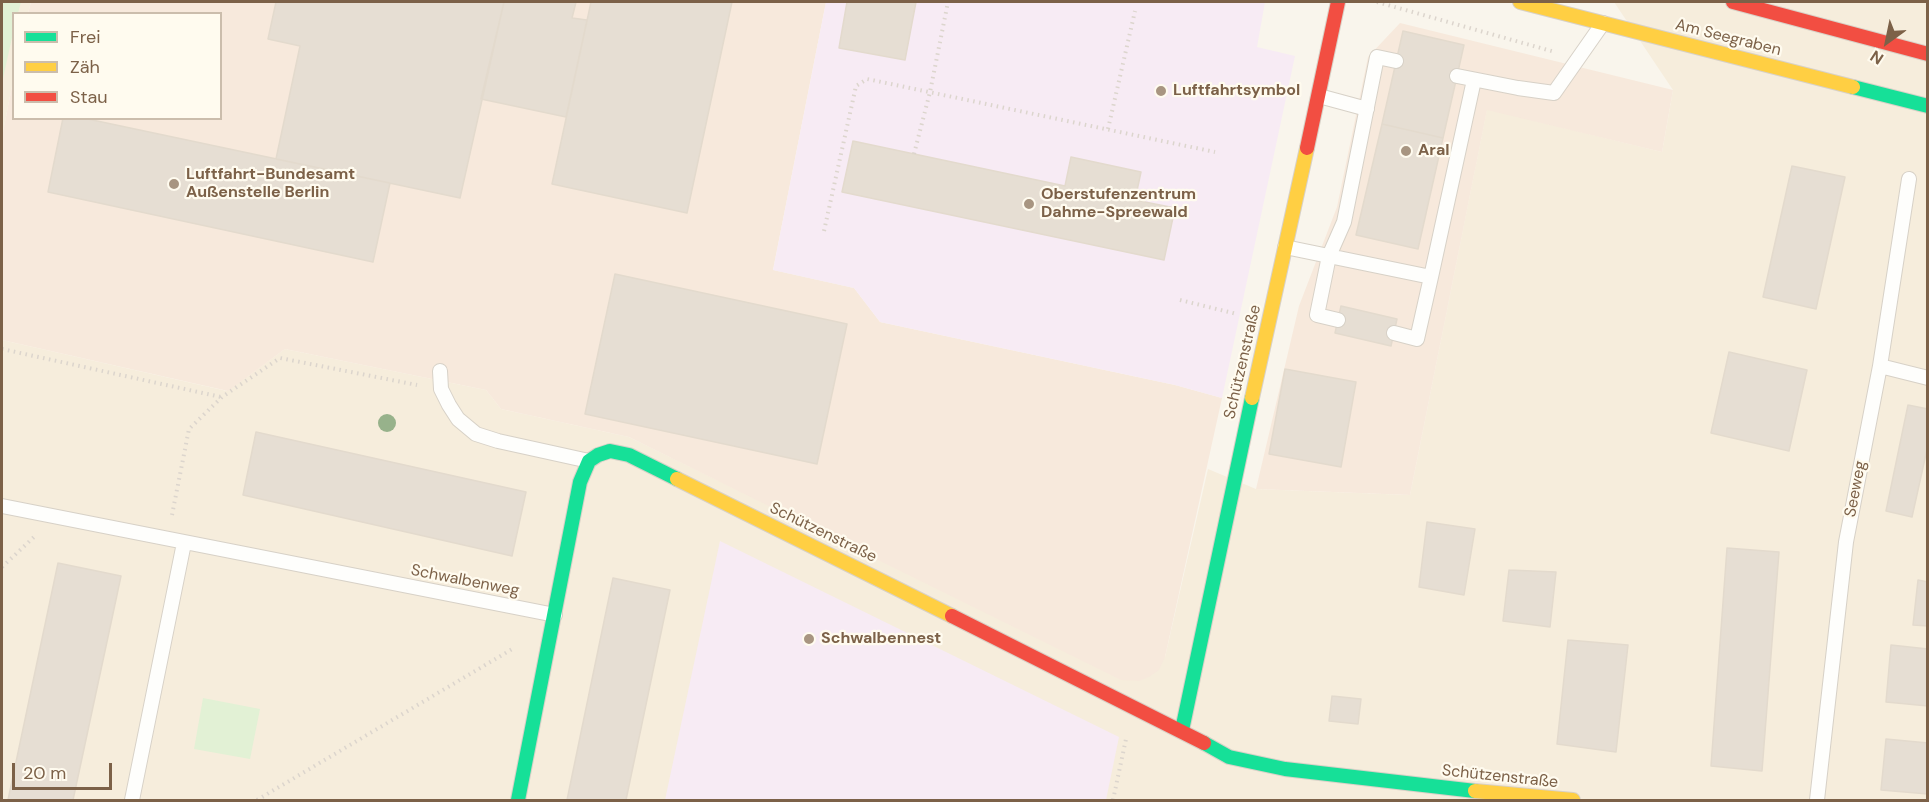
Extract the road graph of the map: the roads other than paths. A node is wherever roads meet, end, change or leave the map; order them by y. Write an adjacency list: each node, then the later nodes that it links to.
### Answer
1 (1338, 2): 9 (street, Schützenstraße)
2 (1520, 2): 4 (street, Am Seegraben)
3 (1733, 2): 5 (street)
4 (1603, 23): 8 (lane); 10 (street, Am Seegraben)
5 (1928, 54)
6 (1396, 61): 11 (lane)
7 (1457, 76): 8 (lane)
8 (1474, 80): 15 (lane)
9 (1319, 96): 11 (lane); 13 (street, Schützenstraße)
10 (1928, 106)
11 (1367, 109): 14 (lane)
12 (1909, 179): 18 (lane, Seeweg)
13 (1285, 247): 14 (lane); 25 (street, Schützenstraße)
14 (1329, 256): 15 (lane); 16 (lane)
15 (1431, 278): 17 (lane)
16 (1338, 320)
17 (1394, 333)
18 (1880, 366): 20 (lane); 29 (lane, Seeweg)
19 (440, 371): 21 (lane)
20 (1928, 378)
21 (589, 461): 24 (street); 25 (street, Schützenstraße)
22 (2, 506): 23 (lane, Schwalbenweg)
23 (184, 543): 24 (lane, Schwalbenweg); 26 (lane)
24 (554, 620): 27 (street)
25 (1182, 730): 28 (street, Schützenstraße)
26 (132, 801)
27 (518, 801)
28 (1573, 801)
29 (1817, 801)

